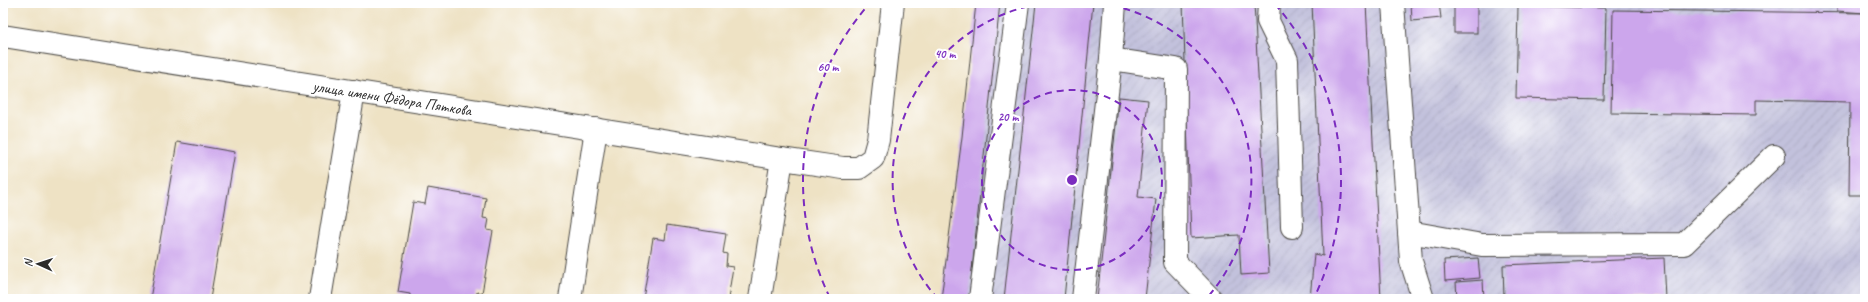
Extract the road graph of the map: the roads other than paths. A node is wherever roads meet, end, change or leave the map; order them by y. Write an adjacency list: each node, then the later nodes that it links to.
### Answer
1 (893, 3): 11 (street, улица имени Фёдора Пяткова)
2 (1018, 3): 17 (street)
3 (1115, 3): 7 (street)
4 (1269, 3): 12 (street)
5 (1393, 3): 13 (street)
6 (3, 36): 8 (street, улица имени Фёдора Пяткова)
7 (1111, 59): 18 (street); 19 (street)
8 (354, 91): 9 (street, улица имени Фёдора Пяткова); 14 (street)
9 (596, 130): 11 (street, улица имени Фёдора Пяткова); 15 (street)
10 (1774, 156): 13 (street)
11 (782, 159): 16 (street)
12 (1292, 227)
13 (1409, 232): 20 (street)
14 (320, 299)
15 (570, 299)
16 (760, 299)
17 (980, 299)
18 (1083, 299)
19 (1211, 299)
20 (1423, 299)

